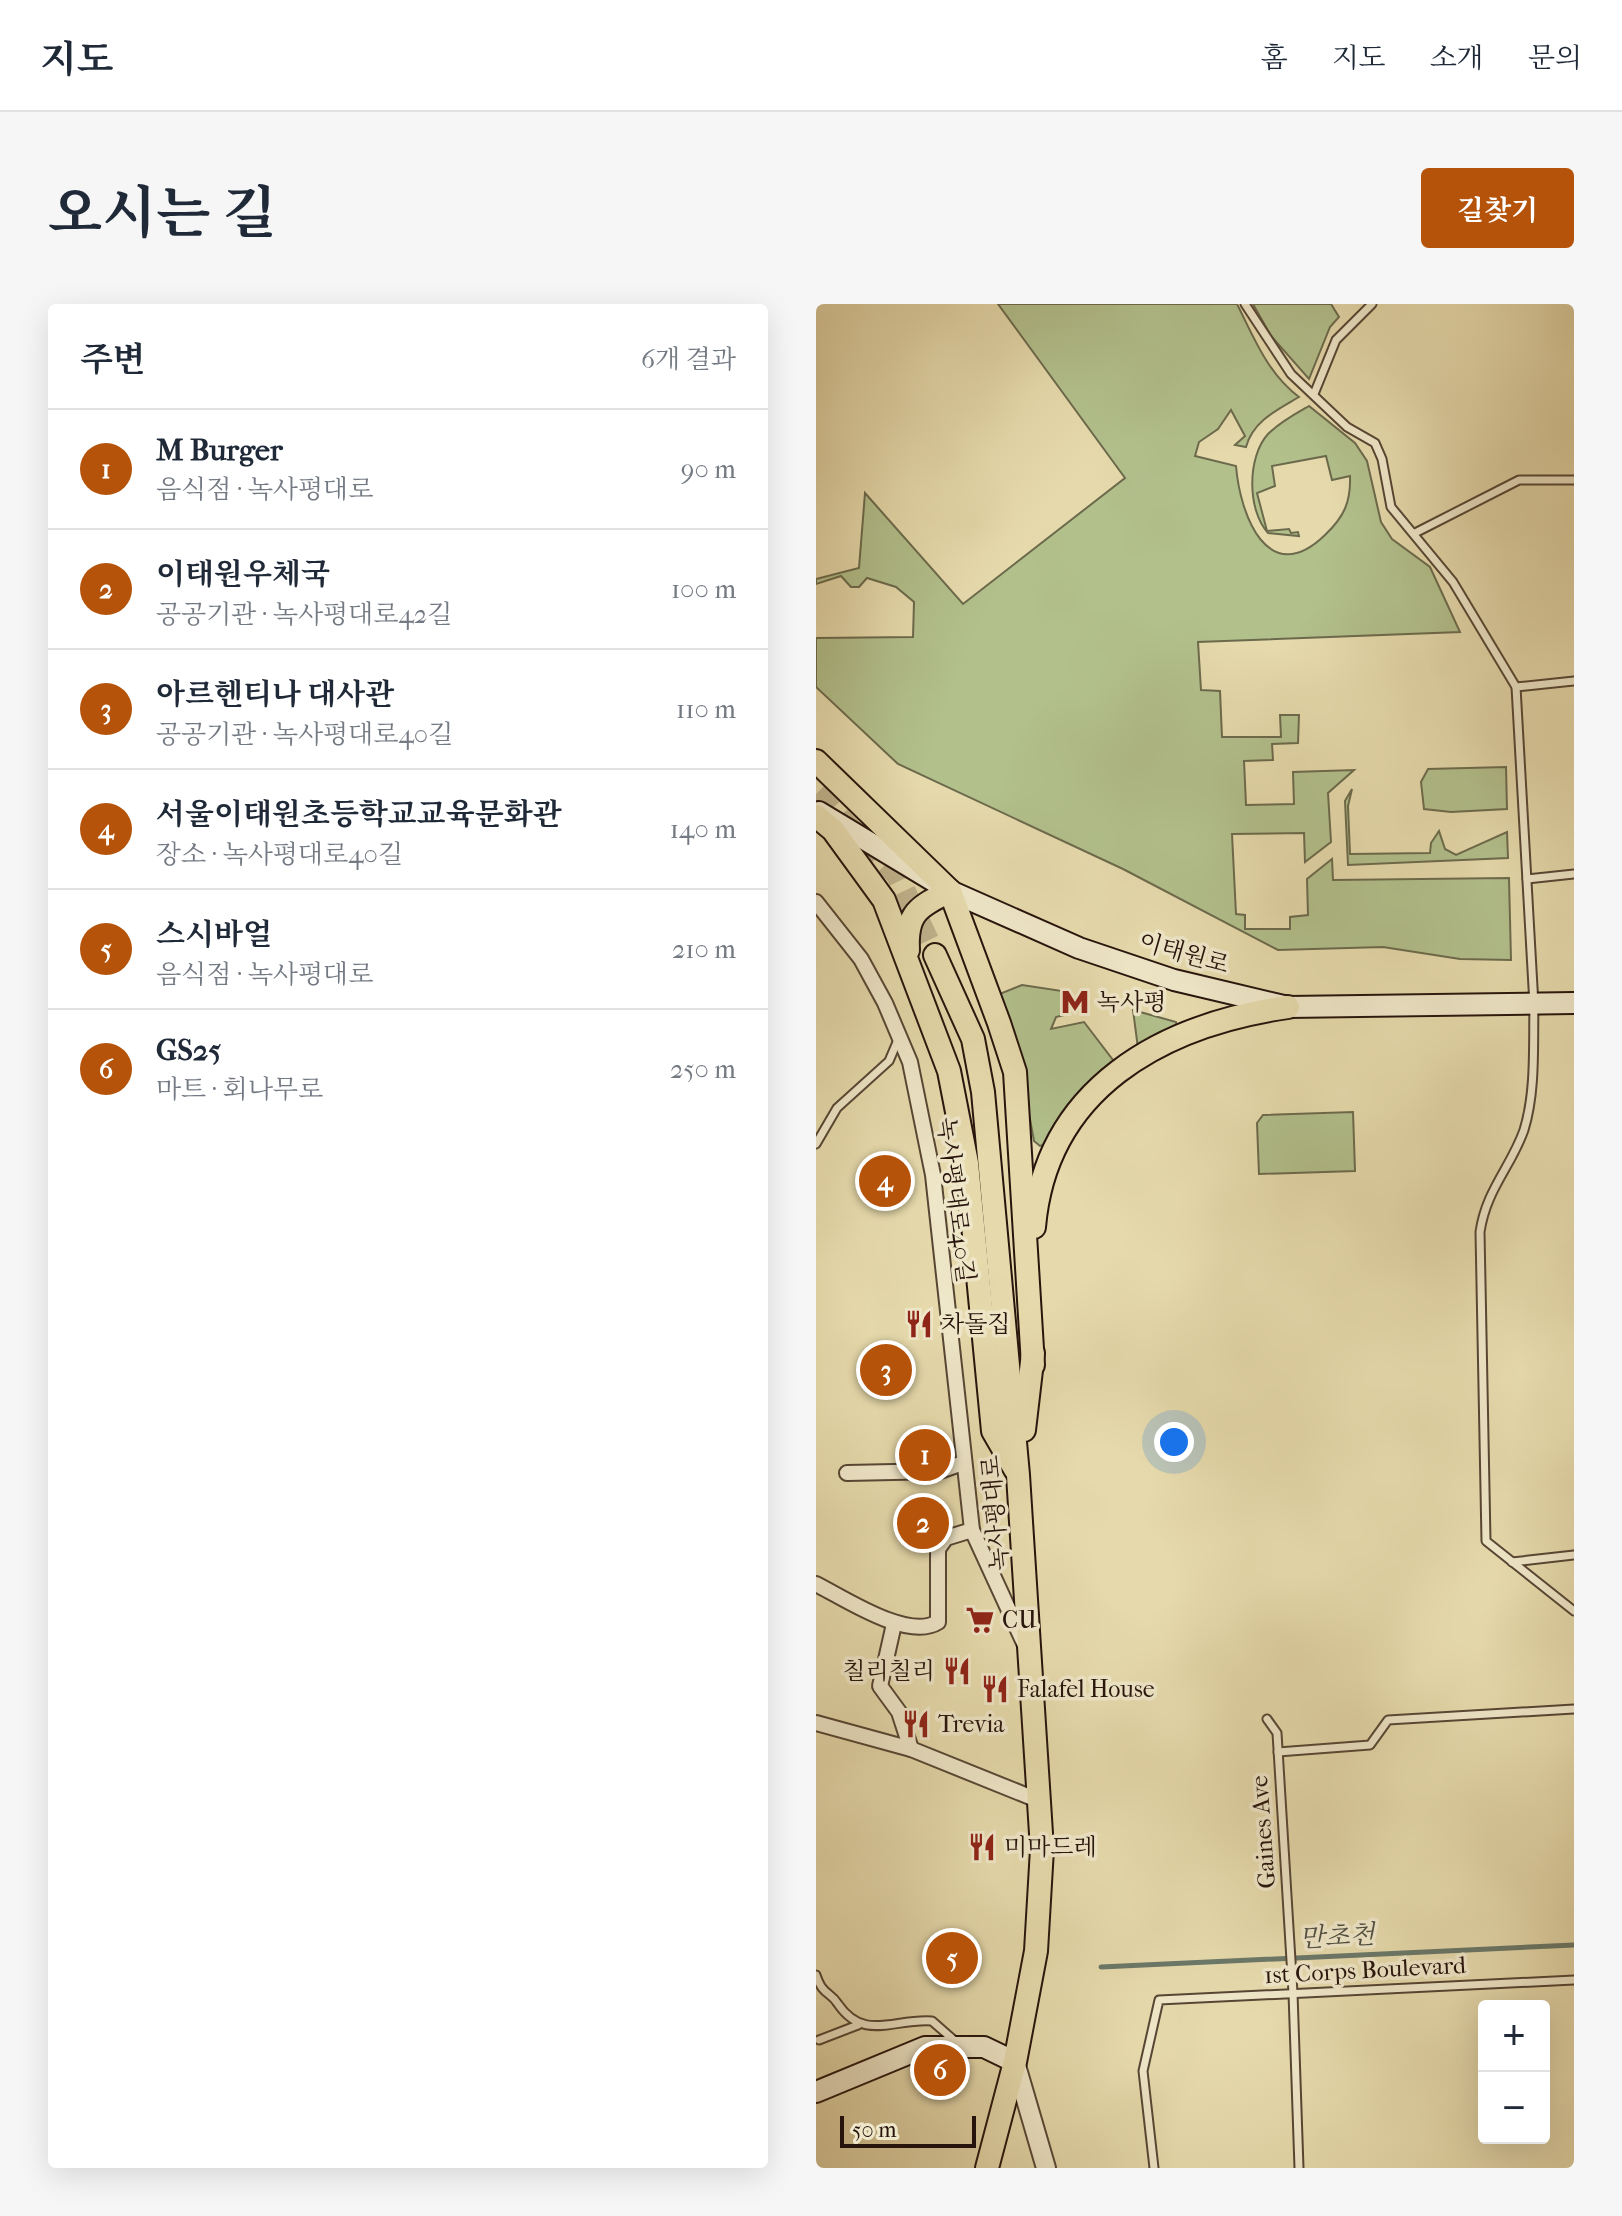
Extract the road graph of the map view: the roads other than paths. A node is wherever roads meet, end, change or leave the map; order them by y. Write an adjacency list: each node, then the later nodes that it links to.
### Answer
1 (1245, 304): 3 (lane)
2 (1372, 304): 3 (lane)
3 (1314, 394): 5 (lane)
4 (1574, 480): 5 (lane)
5 (1415, 533): 7 (lane)
6 (1574, 681): 7 (lane)
7 (1516, 687): 12 (lane)
8 (816, 761): 13 (main road)
9 (816, 810): 13 (main road, 이태원로)
10 (816, 816): 16 (main road)
11 (1574, 874): 12 (lane)
12 (1527, 879): 18 (lane)
13 (950, 891): 16 (main road); 19 (main road, 이태원로); 22 (main road)
14 (816, 902): 20 (street, 녹사평대로40길)
15 (935, 955): 25 (main road, 녹사평대로)
16 (908, 959): 25 (main road)
17 (1574, 1003): 18 (main road, 이태원로)
18 (1534, 1005): 19 (main road, 이태원로); 28 (lane)
19 (1288, 1007): 22 (main road)
20 (900, 1040): 21 (lane); 23 (street, 녹사평대로40길)
21 (816, 1144)
22 (1033, 1365): 25 (main road)
23 (963, 1463): 24 (street, 녹사평대로); 26 (street, 녹사평대로40길)
24 (847, 1473)
25 (1018, 1475): 32 (main road, 녹사평대로)
26 (972, 1530): 31 (street); 32 (street, 녹사평대로40길)
27 (1574, 1555): 28 (lane)
28 (1512, 1562): 30 (lane)
29 (816, 1584): 31 (street)
30 (1574, 1611)
31 (894, 1624): 36 (street)
32 (1033, 1662): 38 (main road, 녹사평대로)
33 (1574, 1709): 37 (lane)
34 (1267, 1719): 37 (lane, Gaines Ave)
35 (816, 1723): 36 (street)
36 (911, 1749): 38 (street)
37 (1278, 1752): 41 (lane, Gaines Ave)
38 (1040, 1801): 45 (main road, 녹사평대로)
39 (816, 1975): 42 (lane)
40 (1574, 1980): 41 (lane, 1st Corps Boulevard)
41 (1293, 1993): 49 (lane, 1st Corps Boulevard); 50 (lane, Gaines Ave)
42 (860, 2024): 43 (lane); 44 (lane)
43 (819, 2040)
44 (961, 2046): 45 (main road); 46 (main road)
45 (1015, 2062): 47 (main road, 녹사평대로); 48 (street)
46 (816, 2092)
47 (987, 2168)
48 (1046, 2168)
49 (1154, 2168)
50 (1299, 2168)

